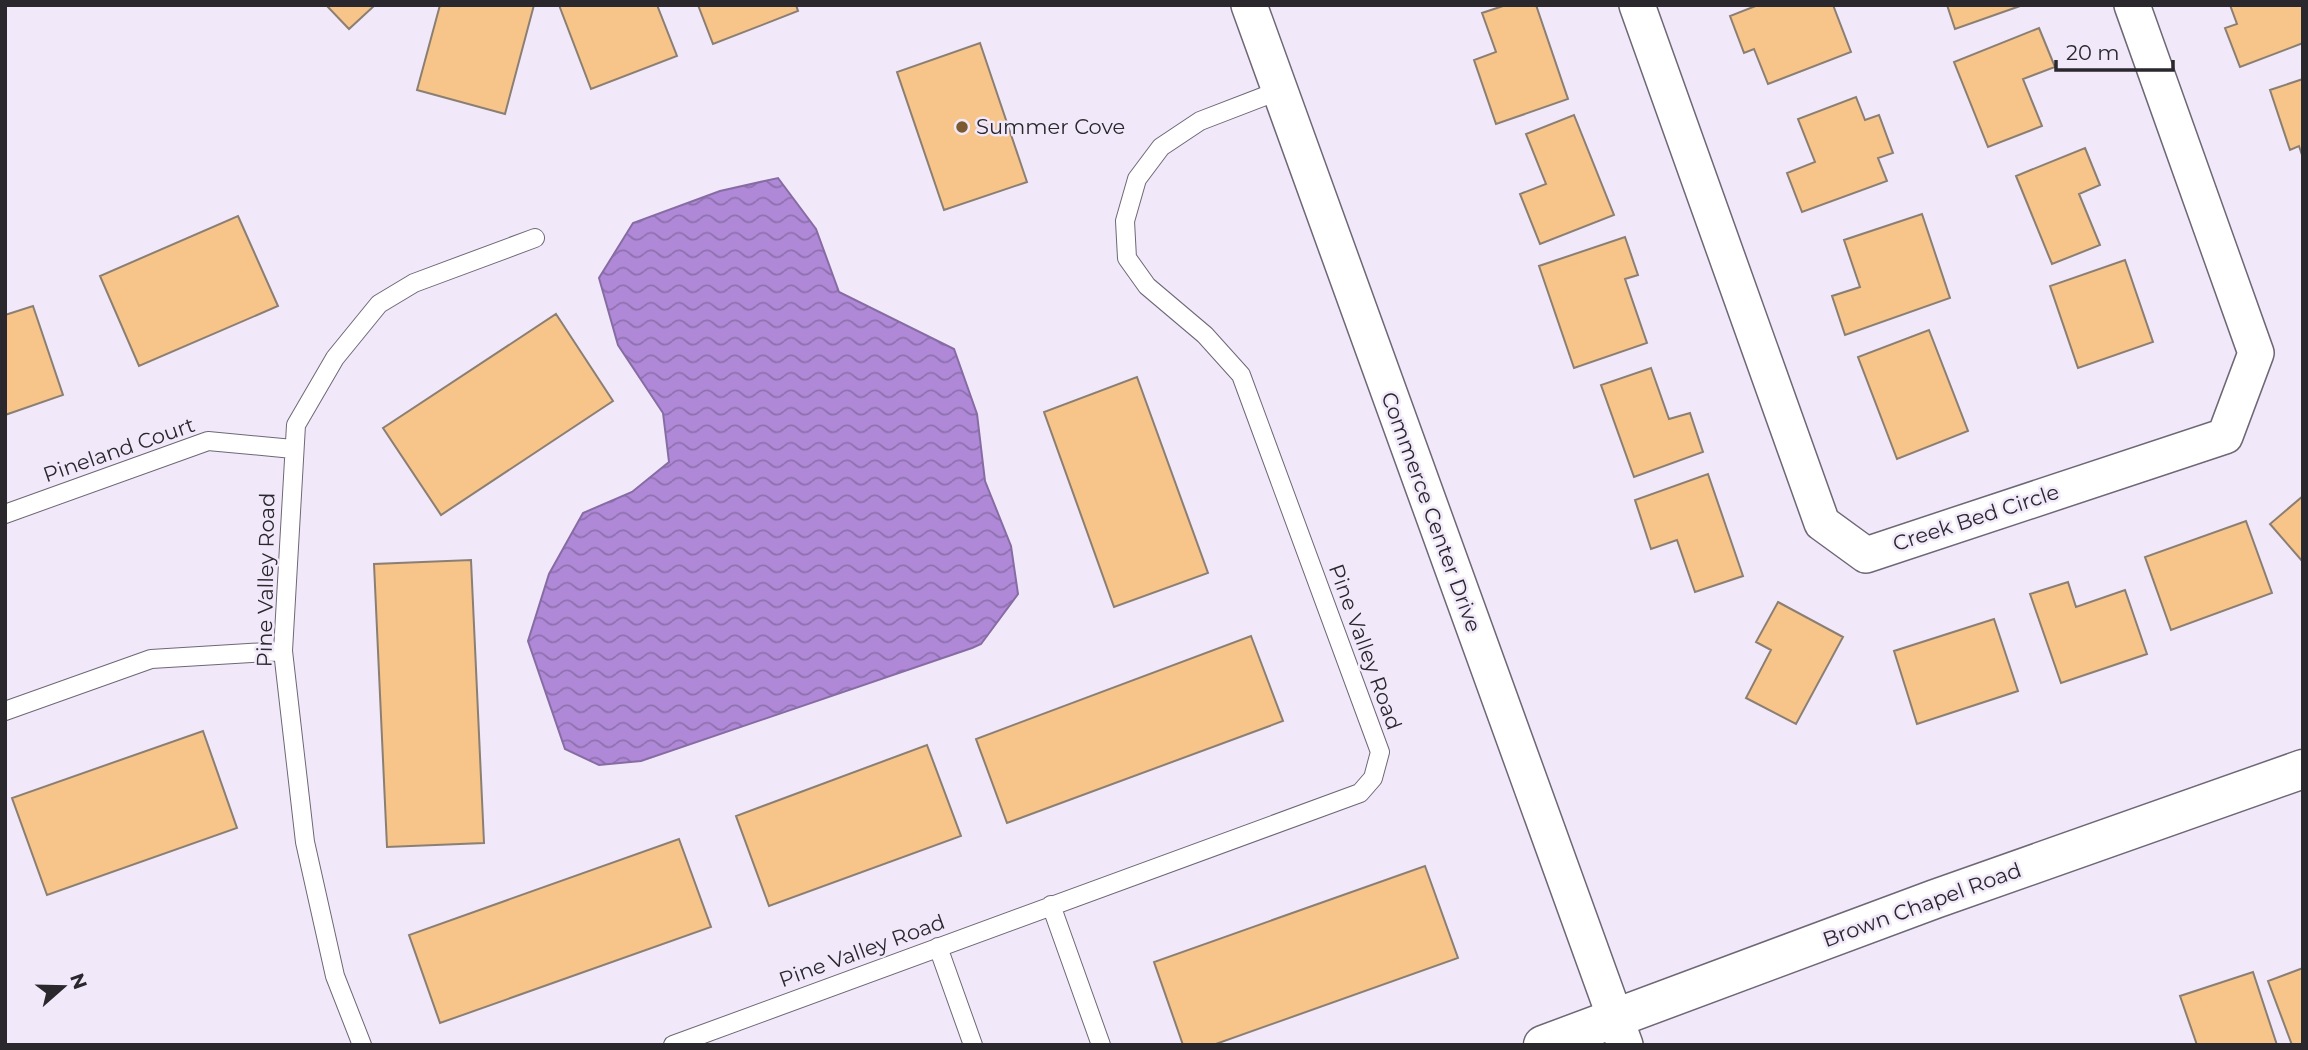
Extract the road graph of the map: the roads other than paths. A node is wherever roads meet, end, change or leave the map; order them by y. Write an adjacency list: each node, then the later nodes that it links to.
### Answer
1 (1249, 5): 4 (street, Commerce Center Drive)
2 (1637, 5): 3 (street, Creek Bed Circle)
3 (2132, 5)
4 (1278, 91): 11 (lane, Pine Valley Road); 13 (street, Commerce Center Drive)
5 (535, 237): 6 (lane, Pine Valley Road)
6 (293, 449): 7 (lane, Pineland Court); 8 (lane, Pine Valley Road)
7 (5, 514)
8 (283, 651): 9 (lane); 14 (lane, Pine Valley Road)
9 (5, 710)
10 (2303, 769): 13 (street, Brown Chapel Road)
11 (1051, 905): 12 (lane, Pine Valley Road); 17 (lane)
12 (938, 947): 15 (lane, Pine Valley Road); 16 (lane)
13 (1620, 1031): 18 (street, Brown Chapel Road)
14 (362, 1045)
15 (673, 1045)
16 (973, 1045)
17 (1101, 1045)
18 (1543, 1045)

